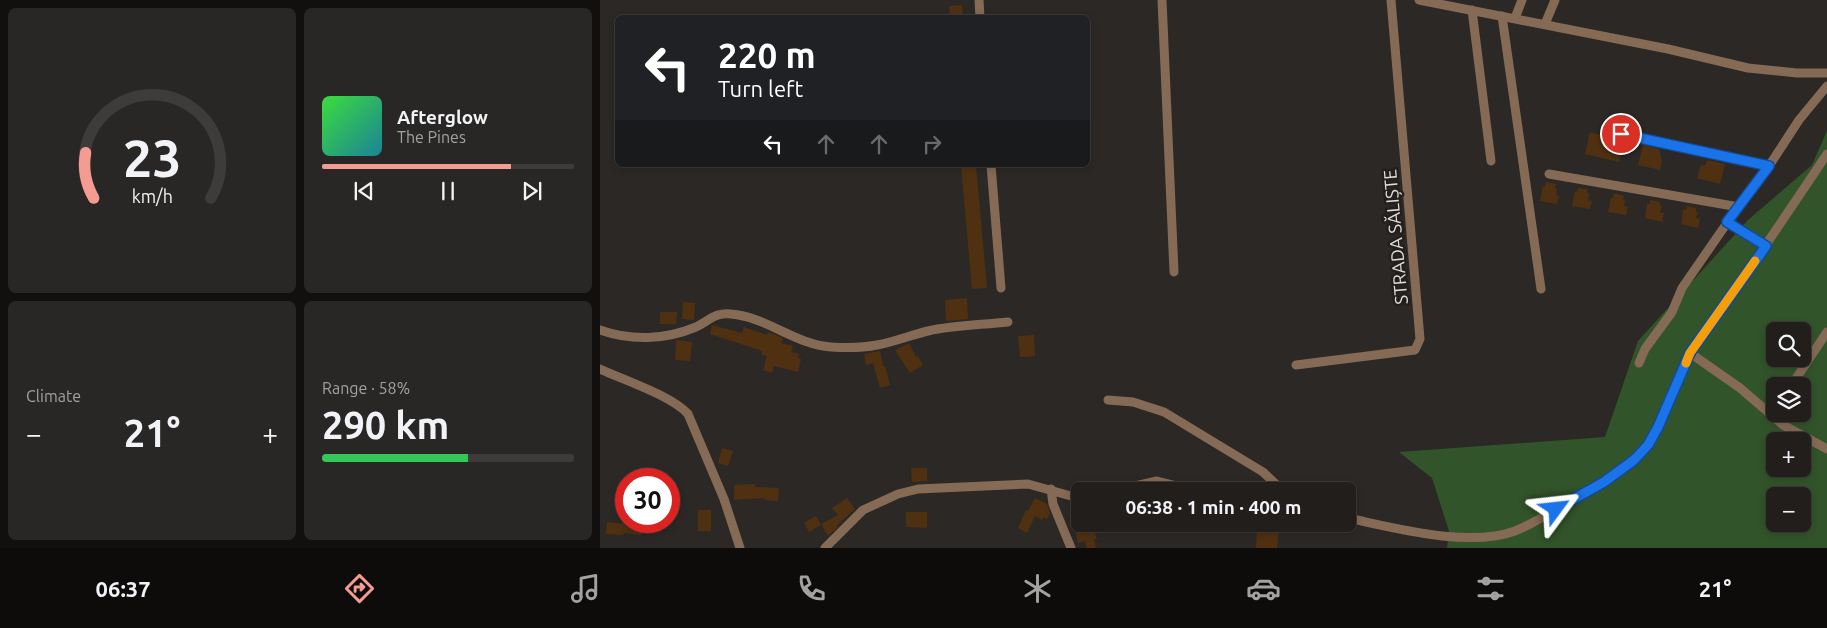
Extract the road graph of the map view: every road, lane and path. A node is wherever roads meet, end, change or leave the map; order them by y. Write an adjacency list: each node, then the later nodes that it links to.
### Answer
1 (979, 0): 8 (street)
2 (1162, 0): 23 (street)
3 (1391, 0): 31 (street, STRADA SĂLIȘTE)
4 (1419, 0): 7 (street)
5 (1522, 0): 10 (street)
6 (1555, 0): 11 (street)
7 (1472, 10): 9 (street); 16 (street)
8 (980, 15)
9 (1502, 16): 10 (street); 25 (street)
10 (1514, 18): 11 (street)
11 (1545, 24): 12 (street)
12 (1827, 73)
13 (1827, 86): 17 (street)
14 (1621, 134): 17 (street)
15 (1827, 154): 22 (street)
16 (1491, 161)
17 (1769, 166): 20 (street)
18 (991, 167): 24 (street)
19 (1549, 174): 20 (street)
20 (1739, 206): 21 (street)
21 (1727, 222): 22 (street); 30 (street)
22 (1766, 246): 29 (street)
23 (1174, 272)
24 (1001, 288)
25 (1541, 289)
26 (1008, 322): 27 (street)
27 (600, 330)
28 (1827, 332): 33 (street)
29 (1690, 353): 35 (street); 41 (street)
30 (1639, 363)
31 (1296, 366)
32 (600, 369): 42 (street)
33 (1798, 377)
34 (1108, 400): 38 (street)
35 (1766, 408)
36 (1781, 422): 37 (street)
37 (1827, 449)
38 (1275, 482)
39 (1051, 489): 40 (street); 43 (street); 44 (street)
40 (1071, 496)
41 (1356, 520)
42 (740, 548)
43 (825, 548)
44 (1071, 548)

